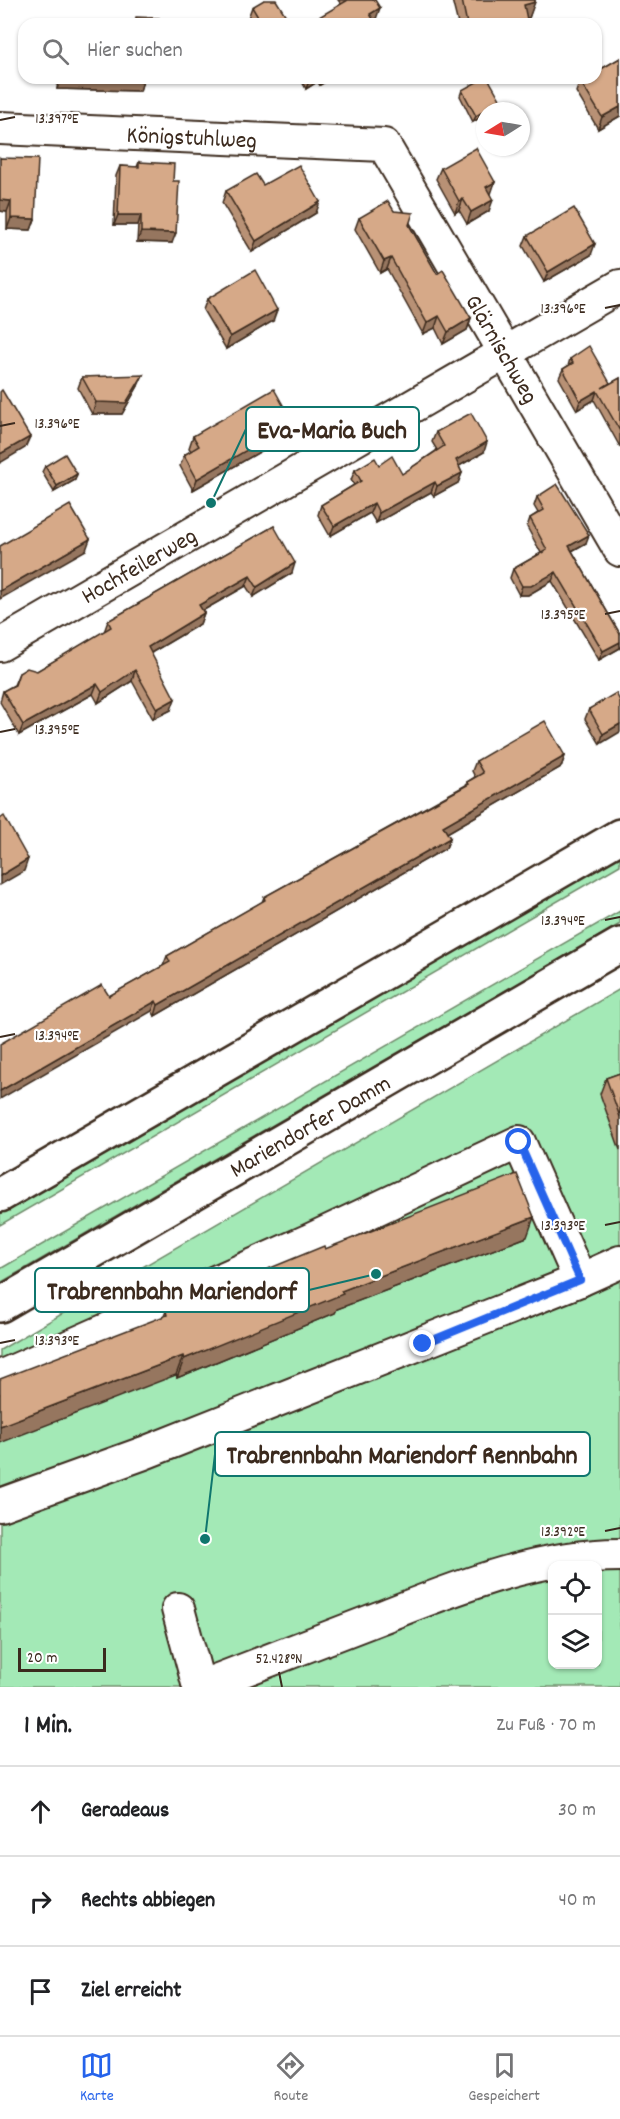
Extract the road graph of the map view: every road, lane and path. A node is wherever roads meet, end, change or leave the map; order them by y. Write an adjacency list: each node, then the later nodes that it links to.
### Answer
1 (0, 128): 2 (street, Königstuhlweg)
2 (384, 145): 4 (street, Glärnischweg)
3 (620, 286): 4 (street, Hochfeilerweg)
4 (506, 352): 5 (street, Glärnischweg); 6 (street, Hochfeilerweg)
5 (620, 550)
6 (0, 645)
7 (620, 837): 9 (main road)
8 (620, 945): 12 (main road, Mariendorfer Damm)
9 (0, 1195)
10 (620, 1262): 11 (street)
11 (580, 1280): 13 (street); 14 (street)
12 (0, 1305)
13 (0, 1377)
14 (0, 1505)
15 (620, 1555): 17 (street)
16 (178, 1609): 17 (street)
17 (200, 1687)

